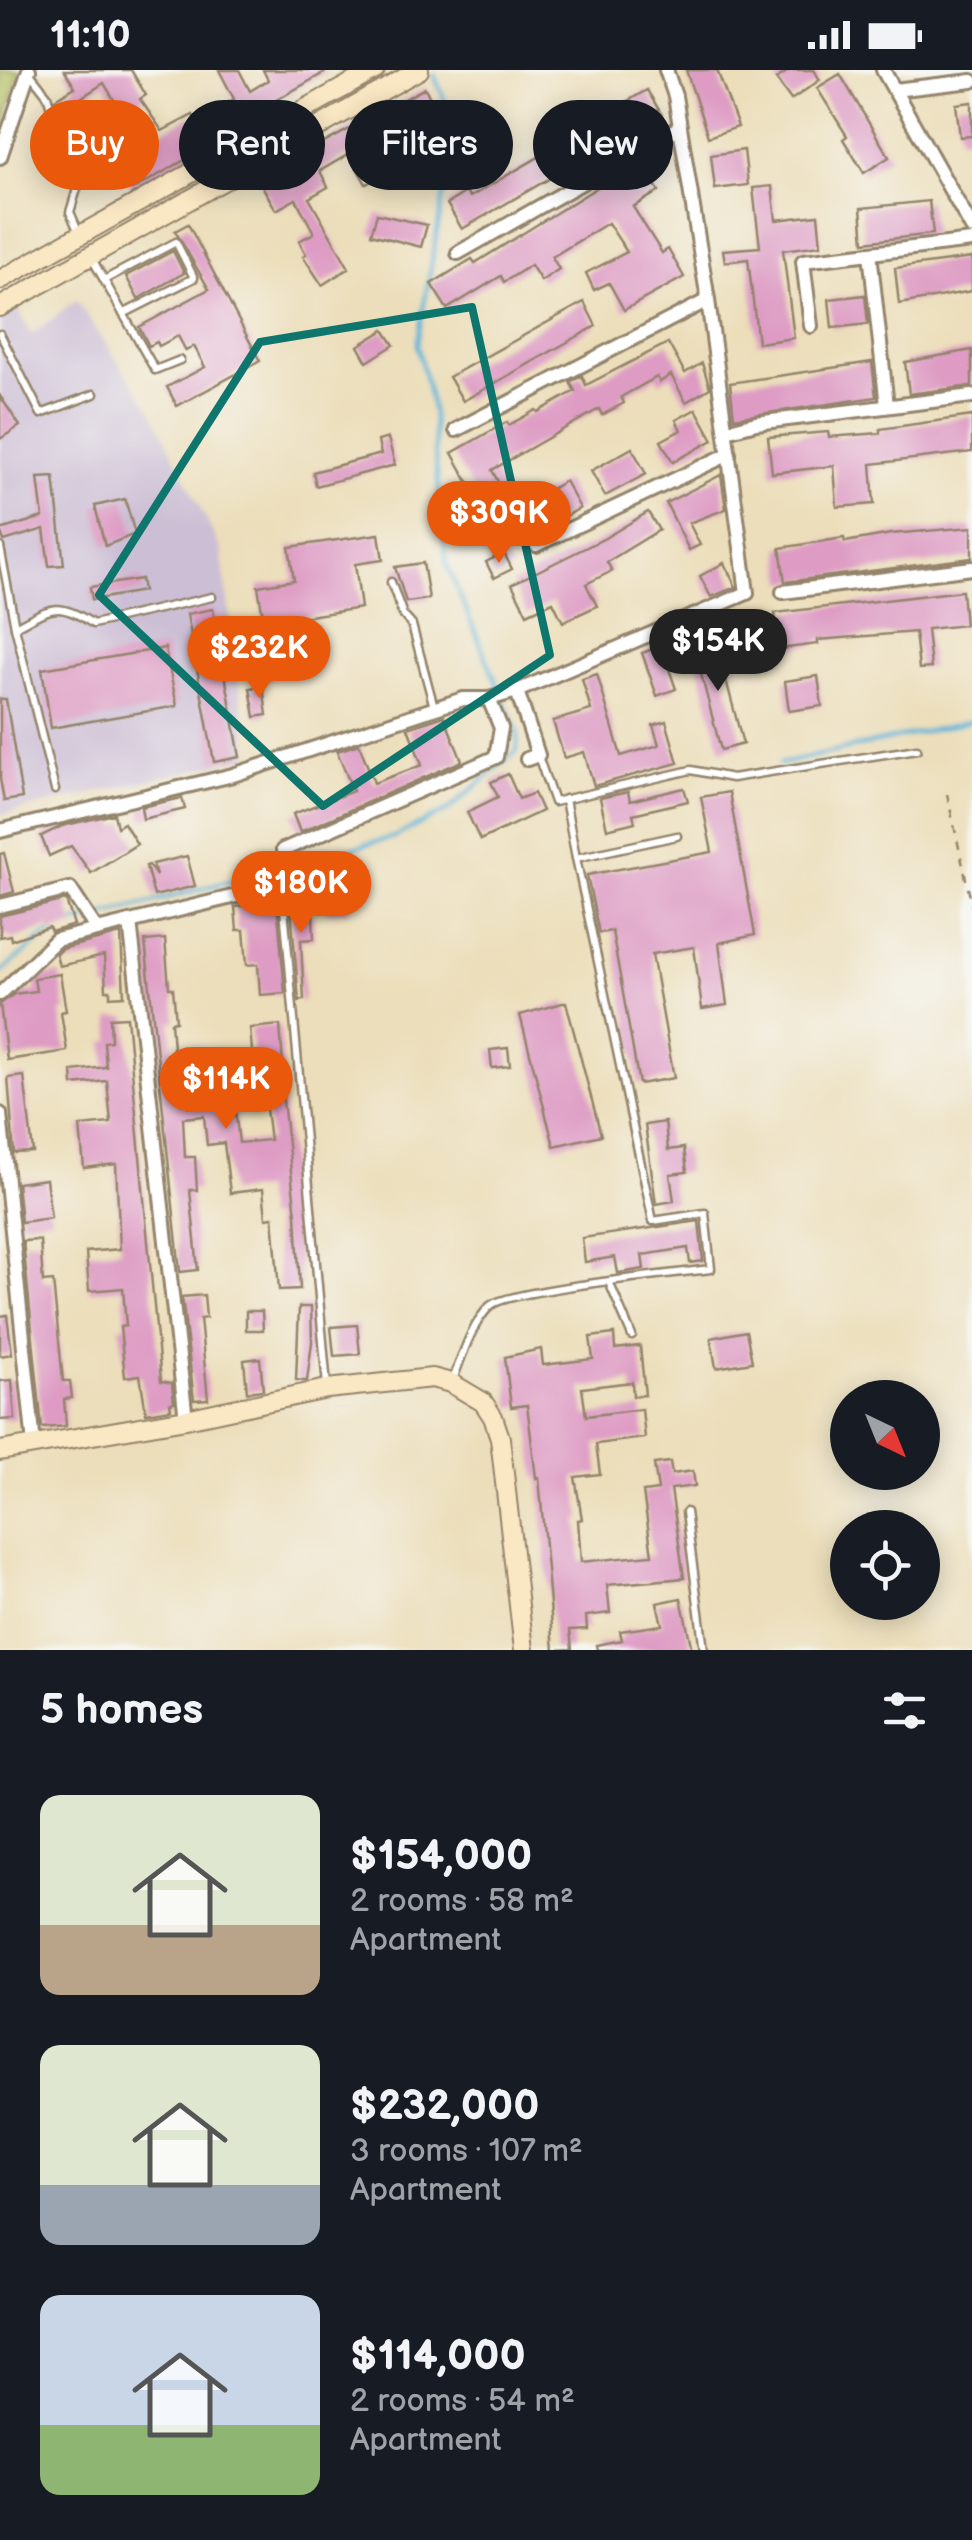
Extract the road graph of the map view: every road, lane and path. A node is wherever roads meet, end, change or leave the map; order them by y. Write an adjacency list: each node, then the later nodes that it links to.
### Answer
1 (375, 70): 8 (main road)
2 (419, 70): 10 (main road)
3 (666, 70): 11 (street)
4 (883, 70): 7 (street)
5 (29, 71): 12 (street); 15 (lane)
6 (972, 81): 7 (street)
7 (894, 90): 14 (street)
8 (322, 100)
9 (325, 113): 10 (main road)
10 (329, 121): 19 (main road)
11 (680, 127): 18 (street); 22 (street)
12 (0, 157)
13 (179, 180): 15 (main road)
14 (972, 228)
15 (80, 236): 20 (main road)
16 (972, 241): 17 (street)
17 (870, 253): 25 (street); 30 (street)
18 (458, 254)
19 (91, 256): 21 (lane); 23 (main road)
20 (0, 280)
21 (104, 280): 24 (lane); 24 (lane)
22 (708, 300): 31 (street); 32 (street)
23 (0, 307)
24 (123, 314): 27 (lane)
25 (811, 326)
26 (0, 334): 28 (lane)
27 (180, 360)
28 (94, 394)
29 (972, 396): 30 (street)
30 (888, 406): 32 (street)
31 (456, 430)
32 (726, 431): 33 (street)
33 (729, 454): 34 (street); 41 (street)
34 (536, 545)
35 (0, 547): 40 (lane)
36 (972, 568): 38 (street)
37 (391, 582): 43 (lane)
38 (783, 592)
39 (212, 596): 40 (lane)
40 (15, 627): 46 (lane)
41 (517, 691): 42 (street); 45 (street)
42 (489, 700): 43 (street); 52 (street)
43 (434, 708): 49 (street)
44 (917, 749): 48 (lane)
45 (532, 757): 48 (lane)
46 (55, 790)
47 (947, 794): 54 (path)
48 (564, 799): 51 (lane)
49 (0, 832)
50 (677, 836): 51 (lane)
51 (576, 858): 59 (lane)
52 (282, 884): 55 (street); 62 (lane)
53 (0, 906): 56 (street)
54 (972, 906)
55 (130, 922): 56 (street); 63 (street)
56 (92, 923): 57 (street)
57 (0, 994)
58 (0, 1114): 64 (street)
59 (609, 1282): 60 (lane); 61 (lane)
60 (632, 1336)
61 (451, 1383): 62 (main road); 67 (main road)
62 (328, 1389): 63 (main road)
63 (186, 1420): 64 (main road)
64 (34, 1445): 65 (main road)
65 (0, 1452)
66 (686, 1512): 68 (lane)
67 (524, 1650)
68 (704, 1650)

